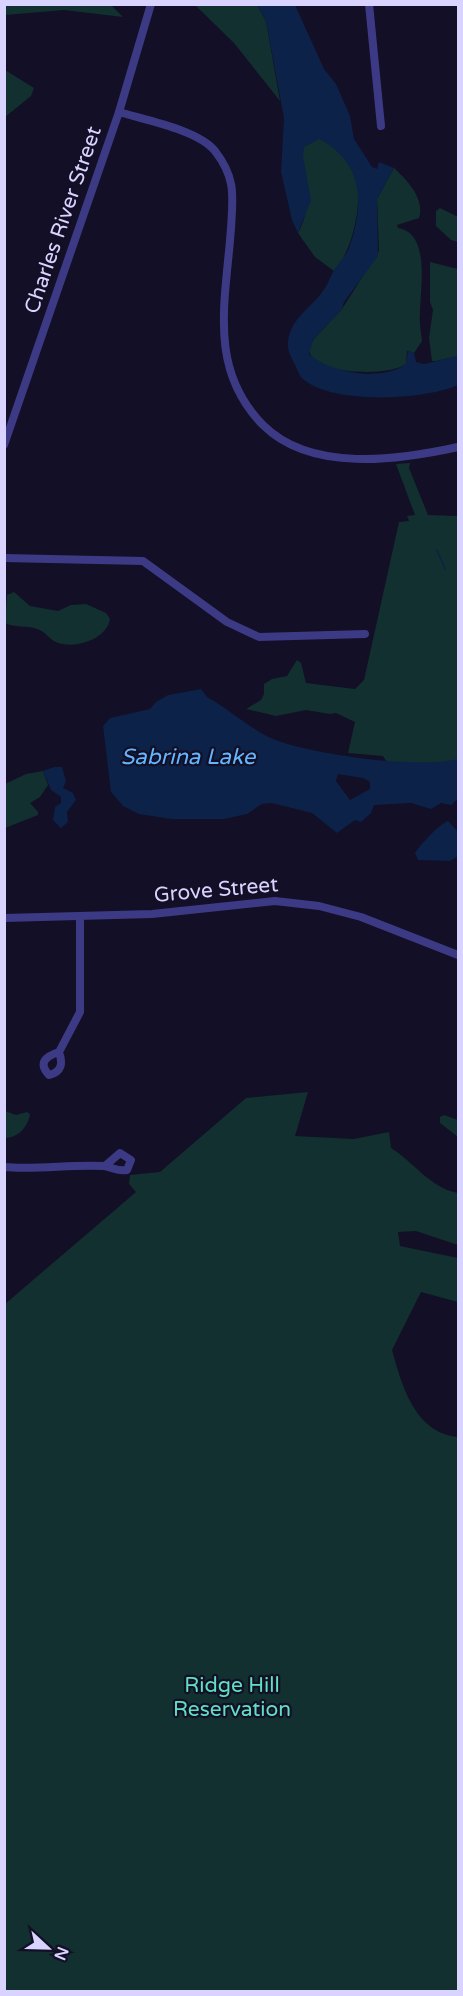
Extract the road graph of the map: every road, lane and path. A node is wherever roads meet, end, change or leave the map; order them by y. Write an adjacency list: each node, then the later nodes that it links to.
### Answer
1 (151, 4): 3 (street, Charles River Street)
2 (369, 4): 4 (street)
3 (119, 112): 5 (street, Charles River Street); 6 (street)
4 (381, 126)
5 (4, 445)
6 (459, 447)
7 (4, 558): 8 (street)
8 (365, 634)
9 (80, 917): 10 (street, Grove Street); 11 (street, Grove Street); 12 (street)
10 (4, 918)
11 (459, 955)
12 (59, 1052)
13 (105, 1166): 14 (street)
14 (4, 1167)

